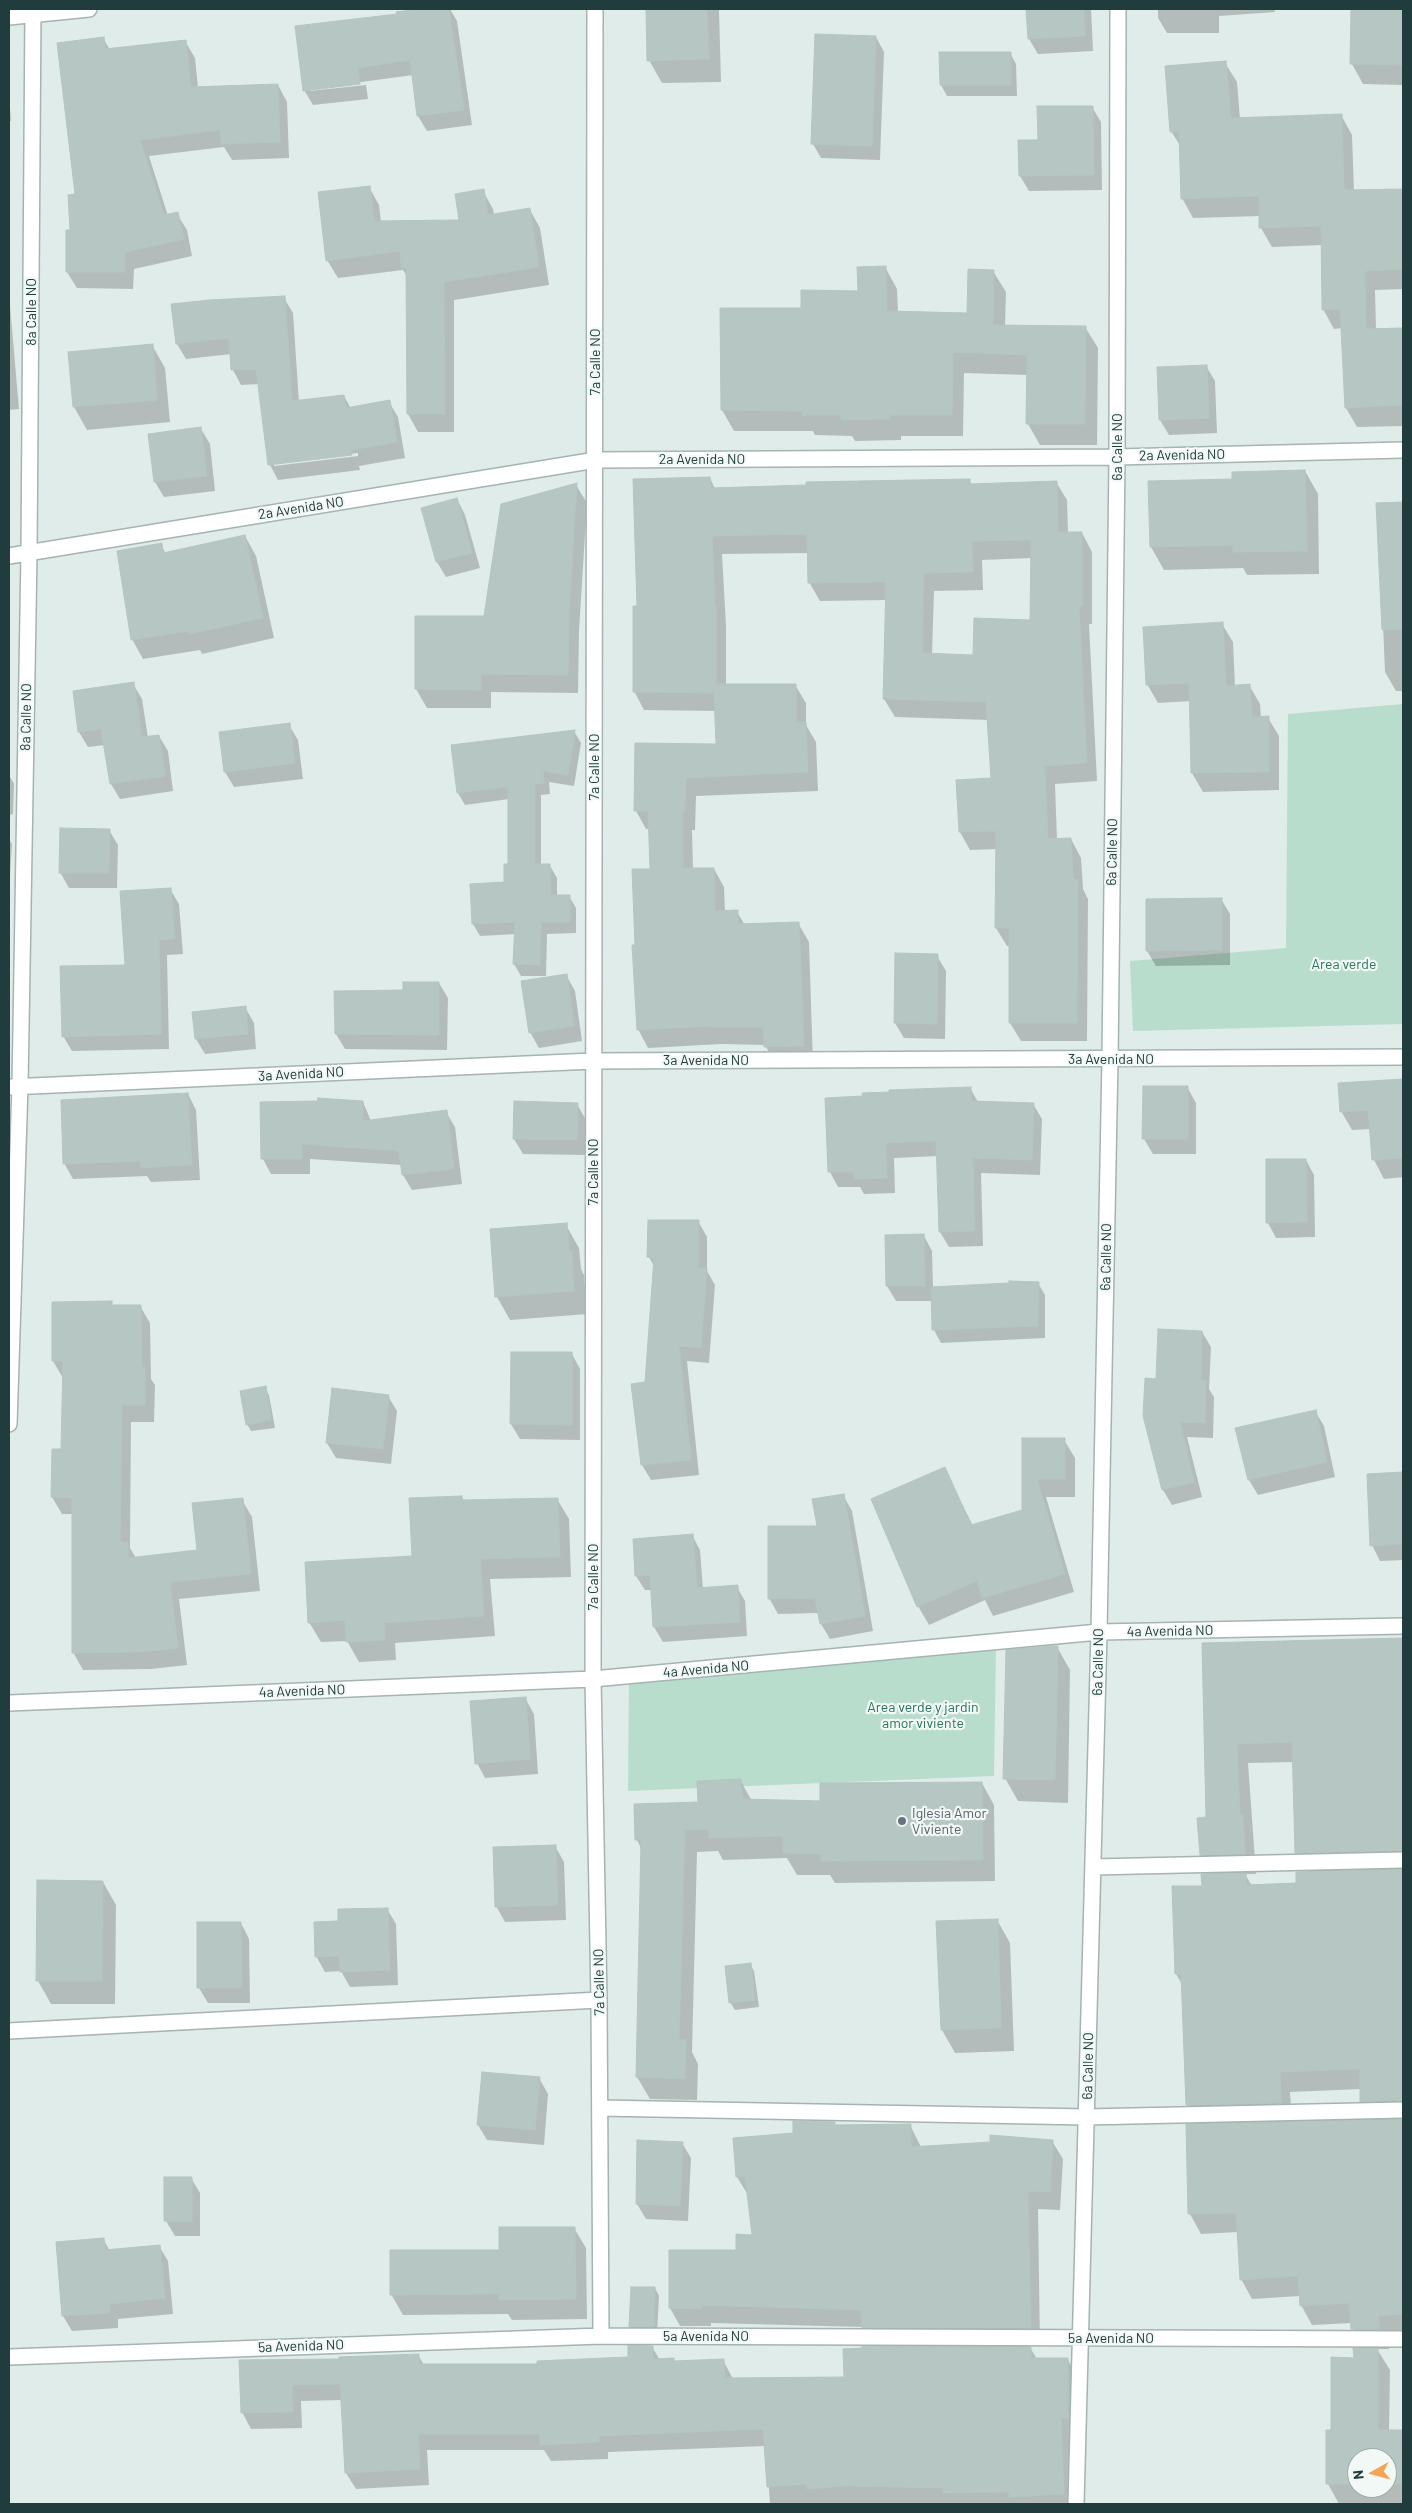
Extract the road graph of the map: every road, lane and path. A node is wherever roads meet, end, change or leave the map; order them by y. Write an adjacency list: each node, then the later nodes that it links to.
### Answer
1 (88, 9): 4 (street)
2 (595, 9): 8 (street, 7a Calle NO)
3 (1118, 9): 7 (street, 6a Calle NO)
4 (33, 11): 5 (street); 9 (street, 8a Calle NO)
5 (9, 17)
6 (1403, 450): 7 (street, 2a Avenida NO)
7 (1117, 457): 8 (street, 2a Avenida NO); 12 (street, 6a Calle NO)
8 (596, 460): 9 (street, 2a Avenida NO); 13 (street, 7a Calle NO)
9 (29, 553): 10 (street, 2a Avenida NO); 14 (street, 8a Calle NO)
10 (9, 556)
11 (1403, 1057): 12 (street, 3a Avenida NO)
12 (1110, 1059): 13 (street, 3a Avenida NO); 17 (street, 6a Calle NO)
13 (593, 1061): 14 (street, 3a Avenida NO); 18 (street, 7a Calle NO)
14 (14, 1086): 15 (street, 8a Calle NO)
15 (9, 1424)
16 (1403, 1626): 17 (street, 4a Avenida NO)
17 (1099, 1632): 18 (street, 4a Avenida NO); 21 (street, 6a Calle NO)
18 (593, 1680): 19 (street, 4a Avenida NO); 22 (street, 7a Calle NO)
19 (9, 1703)
20 (1403, 1860): 21 (street)
21 (1093, 1867): 26 (street, 6a Calle NO)
22 (599, 2000): 23 (street); 24 (street, 7a Calle NO)
23 (9, 2031)
24 (600, 2108): 26 (street); 27 (street, 7a Calle NO)
25 (1403, 2110): 26 (street)
26 (1087, 2117): 28 (street, 6a Calle NO)
27 (601, 2336): 28 (street, 5a Avenida NO); 30 (street, 5a Avenida NO)
28 (1081, 2338): 29 (street, 5a Avenida NO); 31 (street, 6a Calle NO)
29 (1403, 2340)
30 (9, 2357)
31 (1076, 2504)

